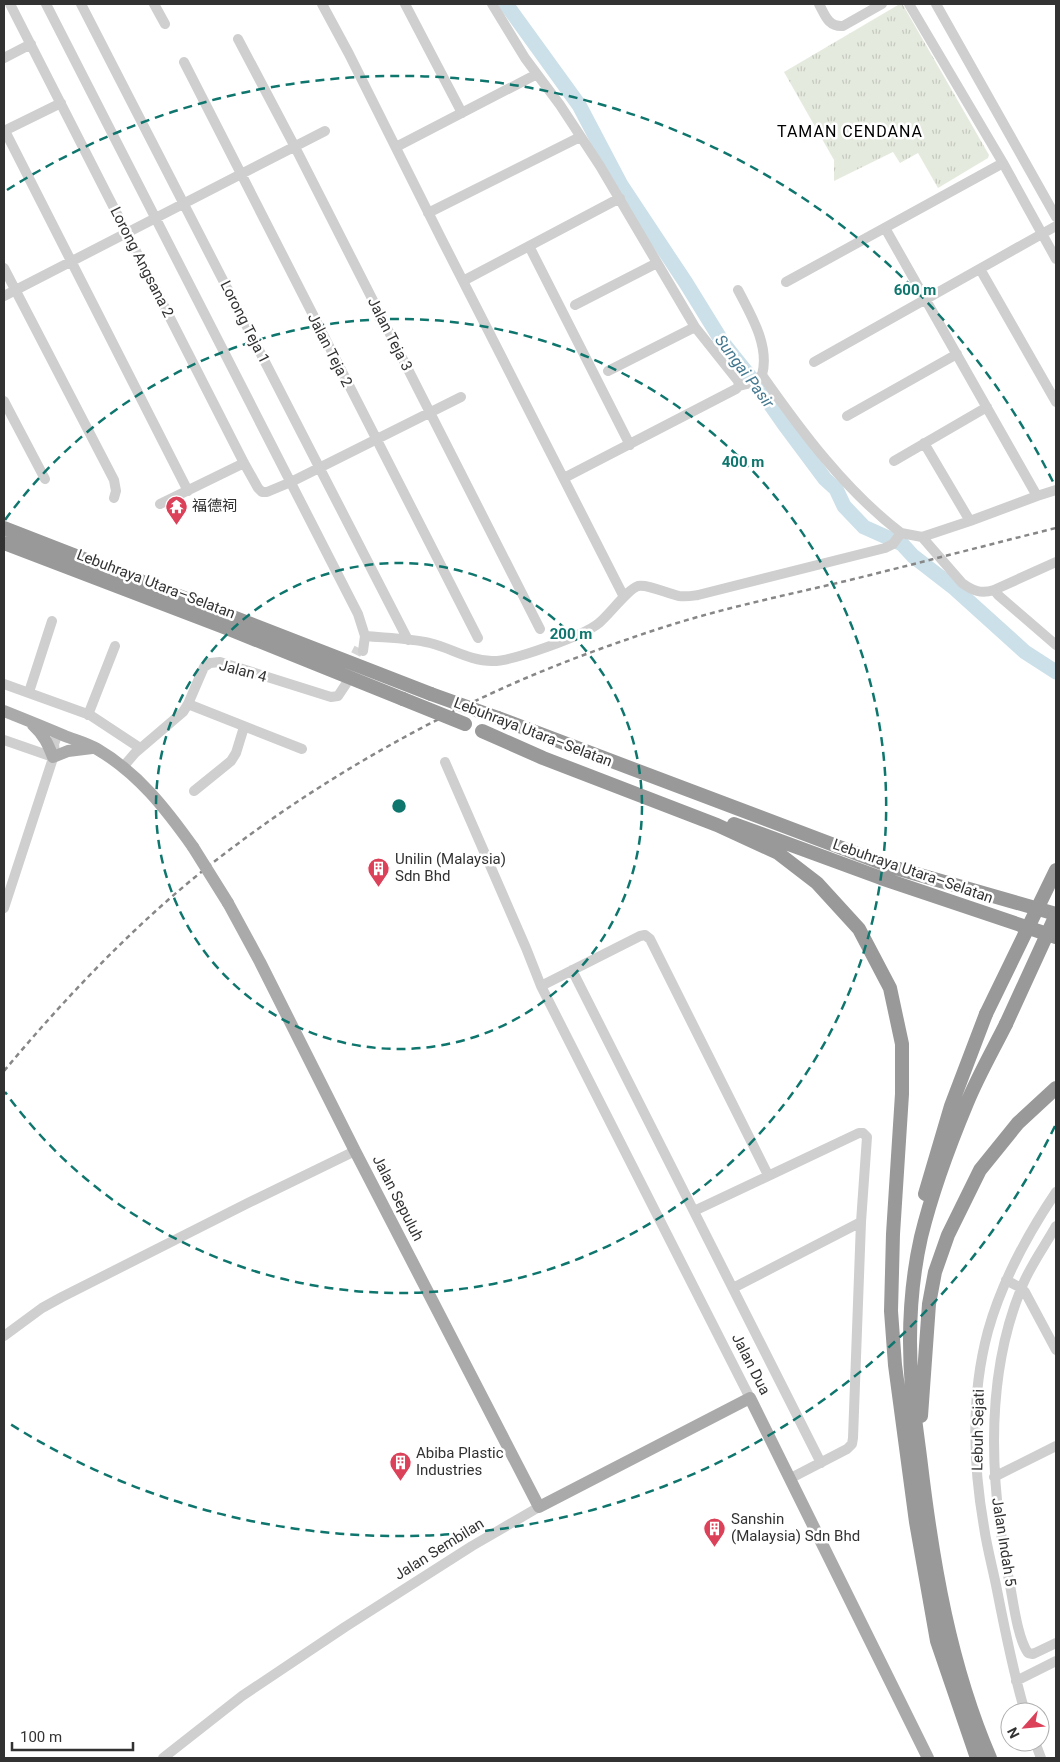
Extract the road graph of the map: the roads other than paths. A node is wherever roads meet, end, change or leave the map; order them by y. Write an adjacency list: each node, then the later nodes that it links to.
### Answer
1 (10, 4): 14 (street, Lorong Angsana 2)
2 (46, 4): 31 (street)
3 (81, 4): 28 (street, Lorong Teja 1)
4 (154, 4): 12 (street)
5 (322, 4): 24 (street)
6 (405, 4): 19 (street)
7 (492, 4): 17 (street)
8 (819, 4): 9 (street)
9 (882, 4)
10 (909, 4): 25 (street)
11 (936, 4): 30 (street)
12 (165, 24)
13 (238, 39): 23 (street, Jalan Teja 3)
14 (30, 44): 15 (street); 18 (street, Lorong Angsana 2)
15 (4, 58)
16 (184, 62): 26 (street, Jalan Teja 2)
17 (537, 74): 19 (street); 22 (street)
18 (60, 103): 20 (street); 34 (street, Lorong Angsana 2)
19 (462, 113): 24 (street)
20 (5, 131): 38 (street)
21 (325, 131): 23 (street)
22 (580, 137): 27 (street); 29 (street)
23 (295, 147): 26 (street); 59 (street, Jalan Teja 3)
24 (396, 147): 29 (street)
25 (1003, 163): 33 (street); 35 (street)
26 (241, 174): 28 (street); 61 (street, Jalan Teja 2)
27 (620, 198): 36 (street); 39 (street)
28 (184, 203): 31 (street); 66 (street, Lorong Teja 1)
29 (428, 213): 42 (street)
30 (1056, 217)
31 (155, 218): 34 (street); 69 (street)
32 (1056, 226): 35 (street)
33 (885, 228): 43 (street); 47 (street)
34 (127, 233): 38 (street); 65 (street, Lorong Angsana 2)
35 (1042, 234): 37 (street); 41 (street)
36 (529, 246): 42 (street); 63 (street)
37 (1056, 259)
38 (72, 261): 44 (street); 70 (street)
39 (657, 263): 48 (street); 49 (street)
40 (4, 268): 44 (street)
41 (980, 269): 47 (street); 57 (street)
42 (463, 281): 67 (street)
43 (786, 282)
44 (15, 290): 46 (street); 73 (street)
45 (738, 290): 53 (street)
46 (4, 296)
47 (926, 300): 50 (street); 51 (street)
48 (575, 306)
49 (695, 327): 52 (street); 54 (street)
50 (957, 354): 58 (street); 60 (street)
51 (814, 362)
52 (608, 372)
53 (757, 379): 54 (street); 78 (street)
54 (739, 386): 63 (street)
55 (461, 397): 59 (street)
56 (4, 401): 68 (street)
57 (1056, 402)
58 (987, 407): 62 (street); 72 (street)
59 (430, 412): 61 (street); 84 (street, Jalan Teja 3)
60 (847, 416)
61 (376, 440): 66 (street); 85 (street, Jalan Teja 2)
62 (924, 443): 64 (street); 75 (street)
63 (630, 445): 67 (street)
64 (894, 461)
65 (244, 463): 69 (street, Lorong Angsana 2); 70 (street)
66 (320, 468): 69 (street); 86 (street, Lorong Teja 1)
67 (564, 478): 82 (street)
68 (45, 479)
69 (291, 482): 86 (street)
70 (188, 490): 74 (street)
71 (1056, 490): 72 (street)
72 (1037, 496): 75 (street)
73 (114, 498)
74 (160, 504)
75 (970, 521): 77 (street)
76 (4, 528): 109 (highway, Lebuhraya Utara–Selatan, bridge)
77 (922, 537): 78 (street); 81 (street)
78 (897, 538): 82 (street)
79 (4, 543): 97 (highway, Lebuhraya Utara–Selatan, bridge)
80 (1056, 562): 81 (street)
81 (994, 590): 87 (street)
82 (624, 597): 86 (street)
83 (52, 621): 91 (street)
84 (540, 629)
85 (478, 638)
86 (408, 640)
87 (1056, 645)
88 (114, 646): 94 (street)
89 (4, 684): 91 (street)
90 (343, 686): 92 (street, Jalan 4)
91 (29, 692): 94 (street)
92 (188, 704): 96 (street); 101 (street, Jalan 4)
93 (4, 712): 95 (main road, Jalan Sepuluh)
94 (88, 715): 101 (street)
95 (28, 720): 98 (main road, Jalan Sepuluh); 103 (main road)
96 (244, 727): 102 (street); 106 (street)
97 (482, 731): 110 (highway, Lebuhraya Utara–Selatan); 126 (highway)
98 (62, 734): 100 (main road, Jalan Sepuluh); 103 (street)
99 (4, 740): 103 (street)
100 (95, 748): 103 (main road); 105 (main road, Jalan Sepuluh)
101 (140, 748): 105 (street, Jalan 4)
102 (302, 749)
103 (54, 755): 108 (street)
104 (445, 762): 112 (street, Jalan Dua)
105 (123, 767): 114 (main road, Jalan Sepuluh, bridge)
106 (194, 791)
107 (1056, 870): 126 (highway, bridge)
108 (4, 908)
109 (1056, 914): 128 (highway, bridge)
110 (1056, 937)
111 (572, 970): 112 (street); 115 (street); 117 (street)
112 (541, 986): 125 (street, Jalan Dua)
113 (1056, 1088): 128 (highway)
114 (355, 1150): 123 (street); 132 (main road, Jalan Sepuluh)
115 (768, 1175): 117 (street); 118 (street)
116 (1056, 1195): 120 (street, Lebuh Sejati)
117 (694, 1211): 121 (street)
118 (861, 1222): 121 (street); 129 (street)
119 (1056, 1226): 122 (street, Jalan Indah 5)
120 (1006, 1280): 122 (street); 135 (street, Lebuh Sejati)
121 (733, 1288): 129 (street)
122 (1021, 1288): 124 (street); 130 (street, Jalan Indah 5)
123 (4, 1336)
124 (1056, 1350)
125 (750, 1398): 131 (main road, Jalan Dua); 132 (main road, Jalan Sembilan)
126 (900, 1405): 139 (highway)
127 (1056, 1446): 130 (street)
128 (919, 1449): 140 (highway)
129 (821, 1463): 131 (street)
130 (994, 1477): 133 (street, Jalan Indah 5)
131 (791, 1478): 138 (main road, Jalan Dua)
132 (539, 1507): 137 (street, Jalan Sembilan)
133 (1056, 1643)
134 (1056, 1661): 135 (street)
135 (1016, 1681): 136 (street, Lebuh Sejati)
136 (1022, 1702)
137 (163, 1758)
138 (928, 1758)
139 (977, 1758)
140 (990, 1758)

